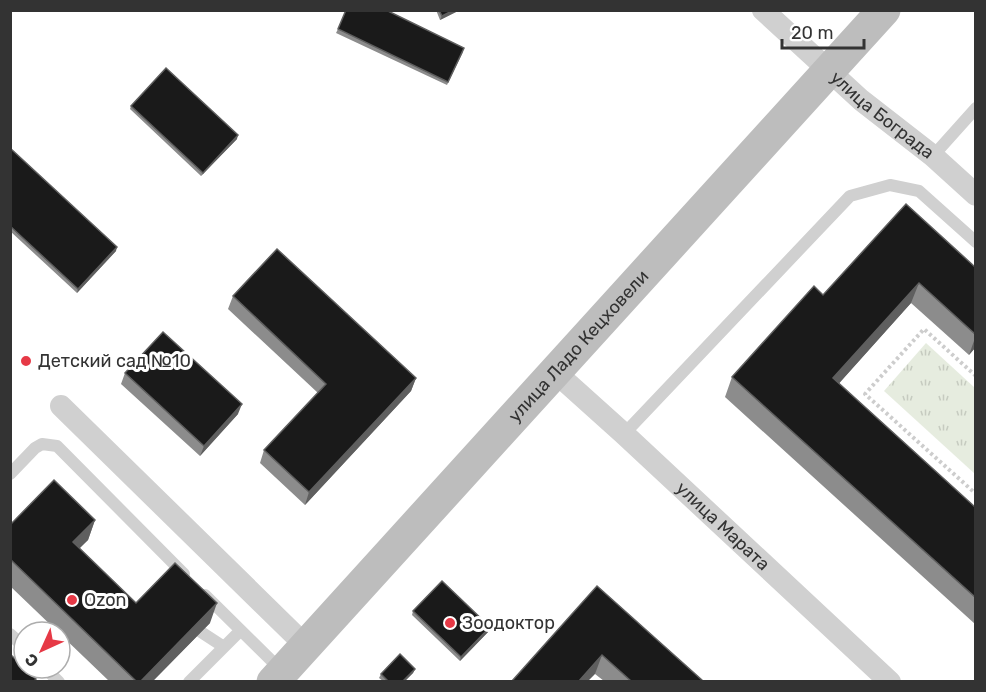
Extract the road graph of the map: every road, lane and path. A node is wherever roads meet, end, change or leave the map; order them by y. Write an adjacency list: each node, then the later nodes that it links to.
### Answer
1 (763, 10): 3 (street, улица Бограда)
2 (884, 10): 3 (main road, улица Ладо Кецховели)
3 (830, 70): 5 (street, улица Бограда); 8 (main road, улица Ладо Кецховели)
4 (975, 108): 5 (lane)
5 (933, 156): 6 (street, улица Бограда)
6 (975, 195)
7 (975, 242): 11 (lane)
8 (555, 372): 11 (street, улица Марата); 16 (main road, улица Ладо Кецховели)
9 (975, 376): 13 (path)
10 (61, 406): 16 (street)
11 (624, 434): 20 (street, улица Марата)
12 (10, 474): 14 (lane)
13 (975, 494)
14 (240, 631): 17 (lane); 18 (lane)
15 (201, 632): 17 (lane)
16 (306, 646): 18 (main road, улица Ладо Кецховели)
17 (224, 647): 19 (lane)
18 (276, 679)
19 (189, 681)
20 (890, 681)

